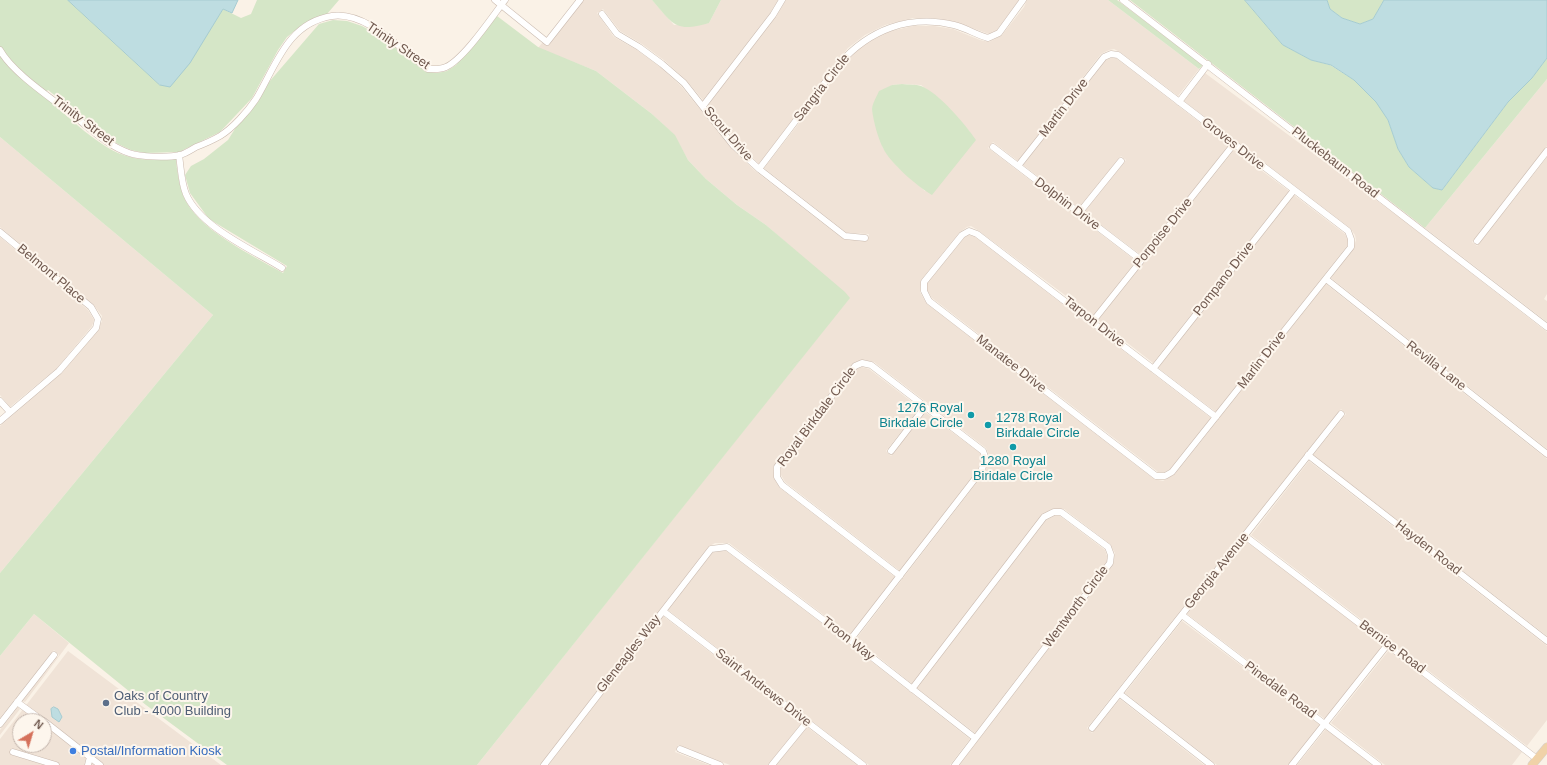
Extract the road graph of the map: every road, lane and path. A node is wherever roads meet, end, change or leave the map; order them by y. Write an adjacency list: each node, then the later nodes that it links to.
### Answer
1 (495, 0): 6 (street)
2 (580, 0): 6 (street)
3 (782, 0): 12 (street)
4 (1023, 0): 19 (street, Sangria Circle)
5 (1123, 0): 10 (street, Pluckebaum Road)
6 (503, 2): 16 (street, Trinity Street)
7 (602, 14): 12 (street, Scout Drive)
8 (0, 50): 16 (street, Trinity Street)
9 (1112, 54): 11 (street, Groves Drive); 18 (street, Martin Drive)
10 (1208, 64): 11 (street); 31 (street, Pluckebaum Road)
11 (1179, 102): 13 (street, Groves Drive)
12 (703, 106): 19 (street, Scout Drive)
13 (1234, 144): 20 (street, Groves Drive); 27 (street, Porpoise Drive)
14 (993, 147): 18 (street, Dolphin Drive)
15 (1547, 151): 26 (street)
16 (179, 155): 28 (street)
17 (1121, 161): 21 (street)
18 (1018, 166): 21 (street, Dolphin Drive)
19 (759, 169): 24 (street, Scout Drive)
20 (1294, 190): 25 (street, Groves Drive); 32 (street, Pompano Drive)
21 (1079, 213): 27 (street, Dolphin Drive)
22 (969, 231): 30 (street, Tarpon Drive); 42 (street, Manatee Drive)
23 (0, 232): 35 (street, Belmont Place)
24 (864, 238)
25 (1351, 239): 29 (street, Marlin Drive)
26 (1477, 241)
27 (1141, 260): 30 (street, Porpoise Drive)
28 (282, 268)
29 (1326, 279): 37 (street, Marlin Drive); 40 (street, Revilla Lane)
30 (1093, 321): 32 (street, Tarpon Drive)
31 (1547, 327)
32 (1153, 369): 37 (street, Tarpon Drive)
33 (0, 401): 35 (street)
34 (925, 407): 39 (street); 45 (street, Royal Birkdale Circle); 45 (street, Royal Birkdale Circle)
35 (10, 412): 38 (street)
36 (1341, 414): 41 (street, Georgia Avenue)
37 (1216, 417): 42 (street, Marlin Drive)
38 (0, 421)
39 (891, 451)
40 (1547, 454)
41 (1308, 456): 43 (street, Georgia Avenue); 49 (street, Hayden Road)
42 (1165, 476)
43 (1246, 536): 47 (street, Georgia Avenue); 50 (street, Bernice Road)
44 (718, 547): 46 (street, Gleneagles Way); 48 (street, Troon Way)
45 (900, 576): 48 (street, Royal Birkdale Circle)
46 (663, 611): 56 (street, Saint Andrews Drive); 70 (street, Gleneagles Way)
47 (1182, 615): 53 (street, Georgia Avenue); 58 (street, Pinedale Road)
48 (850, 640): 52 (street, Troon Way)
49 (1547, 641)
50 (1388, 644): 58 (street); 66 (street, Bernice Road)
51 (54, 655): 54 (street)
52 (912, 690): 61 (street, Troon Way); 61 (street, Wentworth Circle)
53 (1120, 694): 60 (street, Georgia Avenue); 75 (street)
54 (17, 702): 55 (street); 57 (street)
55 (33, 713)
56 (807, 722): 72 (street); 73 (street, Saint Andrews Drive)
57 (0, 724)
58 (1326, 724): 76 (street); 77 (street, Pinedale Road)
59 (52, 727): 65 (street)
60 (1092, 728)
61 (976, 738): 74 (street, Wentworth Circle)
62 (680, 749): 71 (street)
63 (1546, 750): 66 (main road)
64 (16, 753): 67 (street)
65 (90, 757): 68 (street); 69 (street)
66 (1535, 762)
67 (56, 765)
68 (88, 765)
69 (100, 765)
70 (544, 765)
71 (720, 765)
72 (772, 765)
73 (863, 765)
74 (955, 765)
75 (1211, 765)
76 (1292, 765)
77 (1378, 765)

